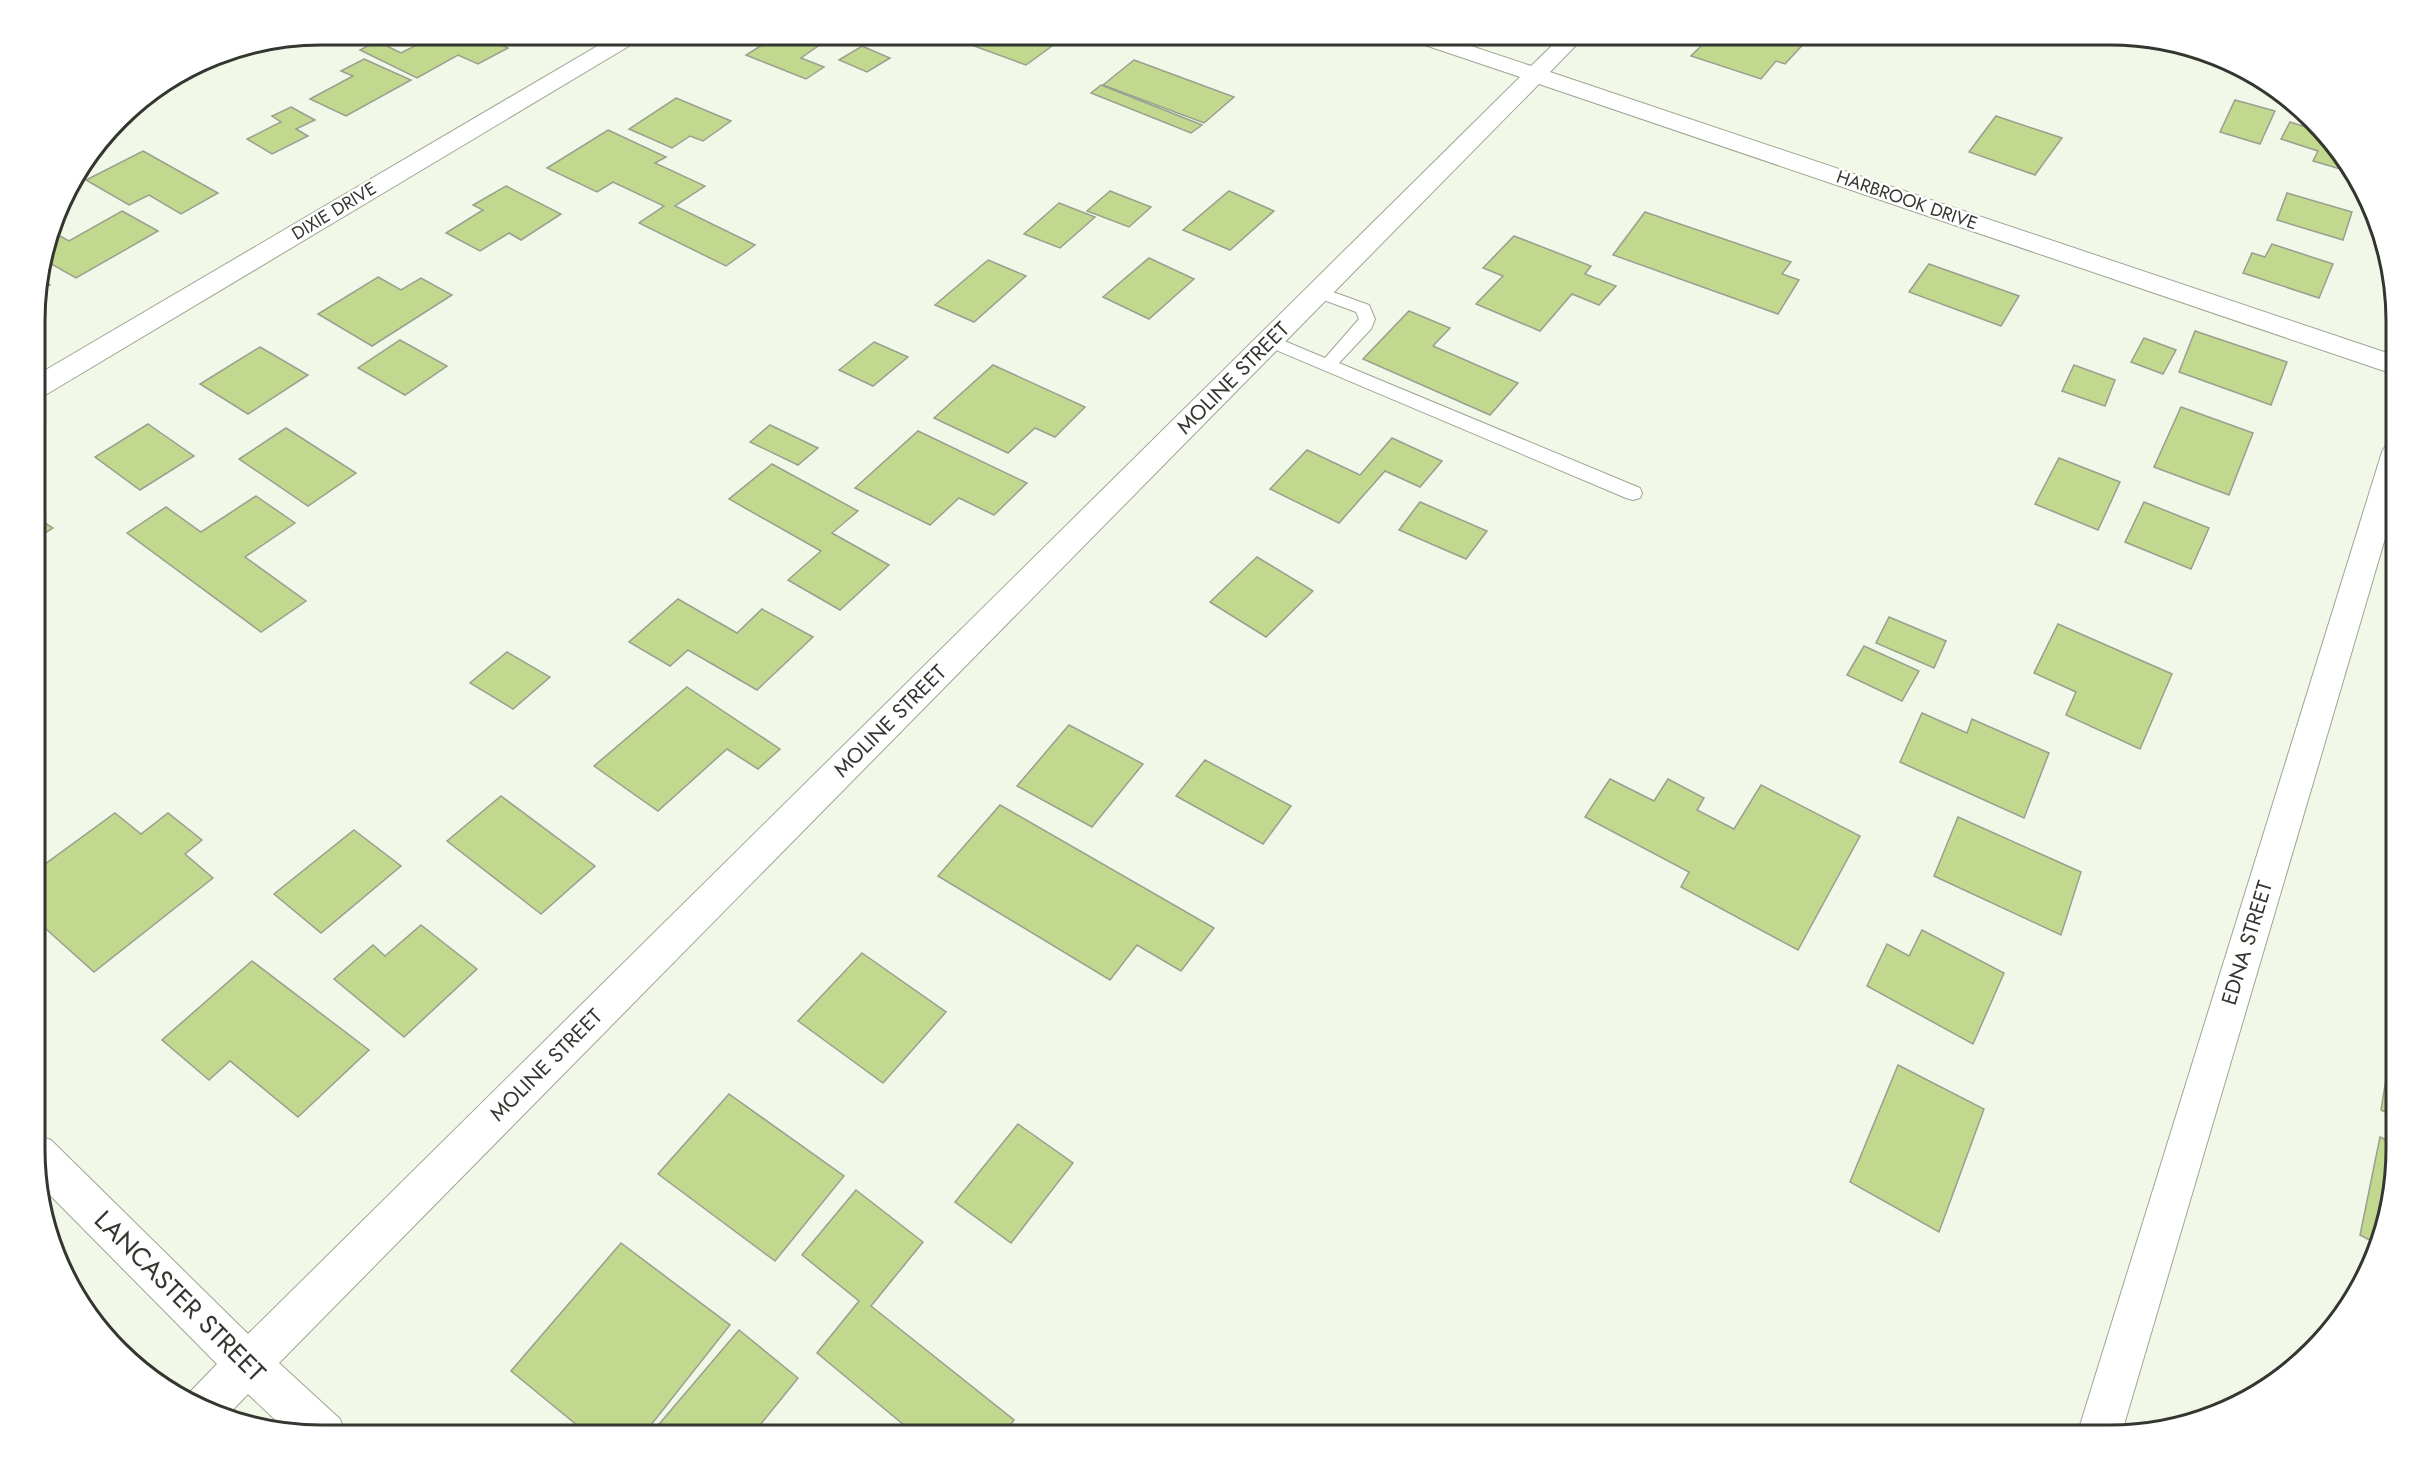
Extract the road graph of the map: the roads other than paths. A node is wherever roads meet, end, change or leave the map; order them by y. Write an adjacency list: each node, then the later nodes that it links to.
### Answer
1 (612, 45): 9 (street, DIXIE DRIVE)
2 (1450, 45): 4 (street, HARBROOK DRIVE)
3 (1565, 45): 4 (street, MOLINE STREET)
4 (1536, 75): 5 (street, MOLINE STREET); 7 (street, HARBROOK DRIVE)
5 (1319, 292): 6 (street, MOLINE STREET); 8 (lane)
6 (1270, 341): 8 (lane); 13 (street, MOLINE STREET)
7 (2386, 363)
8 (1328, 365): 11 (lane)
9 (45, 382)
10 (2386, 485): 16 (street, EDNA STREET)
11 (1633, 494)
12 (46, 1163): 13 (street, LANCASTER STREET)
13 (248, 1364): 14 (street, MOLINE STREET); 15 (street, LANCASTER STREET)
14 (210, 1402)
15 (312, 1424)
16 (2102, 1425)

